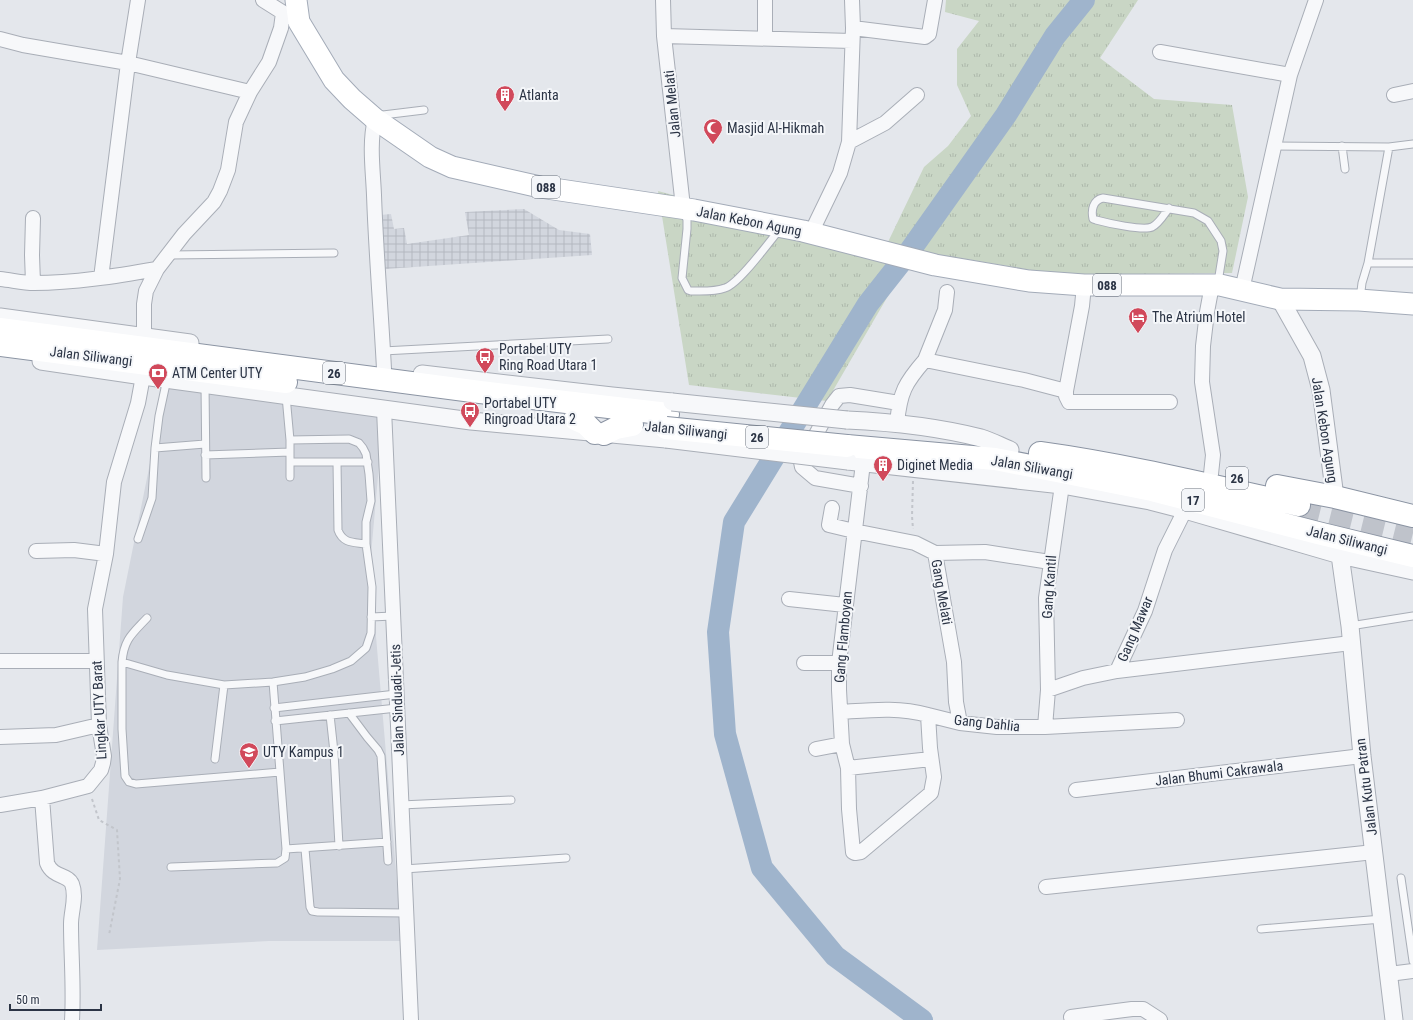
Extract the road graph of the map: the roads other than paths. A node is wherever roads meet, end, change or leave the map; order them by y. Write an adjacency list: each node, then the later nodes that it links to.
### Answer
1 (138, 0): 14 (street)
2 (263, 0): 8 (street)
3 (663, 0): 10 (street, Jalan Melati)
4 (766, 0): 11 (street)
5 (852, 0): 9 (street)
6 (935, 0): 9 (street)
7 (1312, 1): 15 (street)
8 (293, 12): 17 (street); 21 (main road, Jalan Kebon Agung / 088)
9 (852, 35): 11 (street); 22 (street)
10 (664, 36): 11 (street); 28 (street, Jalan Melati)
11 (765, 38)
12 (0, 39): 14 (street)
13 (1160, 52): 15 (street)
14 (128, 63): 17 (street); 38 (street)
15 (1290, 75): 24 (street)
16 (1413, 91): 19 (street)
17 (250, 92): 34 (street)
18 (917, 95): 22 (street)
19 (1394, 95)
20 (424, 110): 21 (lane)
21 (375, 119): 28 (main road, Jalan Kebon Agung / 088); 53 (street)
22 (849, 142): 32 (street)
23 (1413, 144): 26 (lane)
24 (1274, 146): 25 (lane); 43 (street)
25 (1342, 146): 26 (lane); 27 (lane)
26 (1389, 146): 35 (lane)
27 (1345, 170)
28 (683, 208): 31 (main road, Jalan Kebon Agung / 088); 31 (lane)
29 (1169, 208): 29 (lane); 42 (lane)
30 (33, 218): 40 (street)
31 (782, 227): 32 (main road, Jalan Kebon Agung / 088)
32 (811, 233): 41 (main road, Jalan Kebon Agung / 088)
33 (334, 254): 34 (lane)
34 (169, 255): 37 (street)
35 (1368, 263): 36 (lane); 46 (lane)
36 (1413, 263)
37 (157, 269): 38 (street); 50 (street)
38 (100, 278): 40 (street)
39 (0, 279): 40 (street)
40 (33, 283)
41 (1084, 285): 42 (main road, Jalan Kebon Agung / 088); 60 (street)
42 (1216, 285): 43 (main road, Jalan Kebon Agung / 088); 82 (street)
43 (1242, 290): 45 (main road, Jalan Kebon Agung / 088)
44 (947, 292): 55 (street)
45 (1280, 299): 46 (main road, Jalan Kebon Agung / 088); 87 (street, Jalan Kebon Agung)
46 (1359, 300): 47 (main road, Jalan Kebon Agung / 088)
47 (1413, 304)
48 (0, 317): 50 (street)
49 (0, 329): 62 (highway, Jalan Siliwangi / 26)
50 (144, 337): 56 (street)
51 (608, 339): 53 (lane)
52 (0, 344): 66 (highway, Jalan Siliwangi / 26)
53 (383, 351): 56 (street)
54 (0, 356): 57 (street)
55 (925, 360): 60 (street); 64 (street)
56 (384, 369): 62 (street)
57 (143, 376): 58 (street); 97 (street, Lingkar UTY Barat)
58 (167, 379): 59 (street); 74 (lane)
59 (205, 384): 61 (street); 72 (lane)
60 (1066, 391): 63 (street)
61 (286, 395): 65 (street); 71 (lane)
62 (611, 402): 67 (highway, Jalan Siliwangi / 26)
63 (1170, 402)
64 (899, 404): 68 (street); 86 (street)
65 (384, 410): 70 (street); 105 (street, Jalan Sinduadi-Jetis)
66 (575, 419): 69 (highway, Jalan Siliwangi / 26); 70 (highway, 26)
67 (668, 421): 69 (highway, Jalan Siliwangi / 26); 70 (street, 26); 73 (highway, Jalan Siliwangi / 26, bridge)
68 (897, 423): 73 (street); 75 (street)
69 (632, 425): 70 (highway, 26)
70 (600, 433)
71 (290, 440): 76 (lane); 80 (lane)
72 (205, 444): 74 (lane); 77 (lane)
73 (850, 444): 75 (highway, Jalan Siliwangi / 26); 85 (highway, Jalan Siliwangi / 26); 85 (street); 86 (street, Gang Flamboyan)
74 (155, 448): 93 (lane)
75 (1010, 450): 81 (highway, Jalan Siliwangi / 26)
76 (290, 452): 77 (lane); 78 (lane)
77 (205, 455): 83 (lane)
78 (290, 462): 79 (lane); 84 (lane)
79 (337, 462): 80 (lane); 94 (lane)
80 (368, 462): 94 (lane)
81 (1137, 469): 82 (highway, 26); 88 (highway, Jalan Siliwangi / 17)
82 (1211, 474): 87 (highway, 26)
83 (206, 478)
84 (290, 478)
85 (1065, 479): 90 (street); 99 (highway, Jalan Siliwangi / 17); 100 (street, Gang Kantil)
86 (861, 486): 92 (street, Gang Flamboyan)
87 (1335, 497): 91 (highway, 26)
88 (1298, 505)
89 (832, 508): 92 (street)
90 (1185, 510): 98 (street); 115 (street, Gang Mawar)
91 (1413, 516)
92 (854, 531): 96 (street); 103 (street, Gang Flamboyan)
93 (138, 539)
94 (366, 544): 104 (lane)
95 (36, 551): 97 (street)
96 (935, 552): 100 (street, Gang Melati); 128 (street, Gang Melati)
97 (106, 554): 110 (street, Lingkar UTY Barat)
98 (1340, 554): 101 (street); 108 (street, Jalan Kutu Patran)
99 (1413, 556)
100 (1050, 562): 118 (street, Gang Kantil)
101 (1413, 571)
102 (788, 599): 103 (street)
103 (845, 606): 113 (street, Gang Flamboyan)
104 (372, 616): 105 (lane); 116 (lane)
105 (393, 616): 119 (street, Jalan Sinduadi-Jetis)
106 (1413, 616): 108 (lane)
107 (147, 618): 112 (lane)
108 (1350, 626): 109 (street, Jalan Kutu Patran)
109 (1351, 643): 115 (street); 134 (street, Jalan Kutu Patran)
110 (96, 660): 111 (street); 129 (street, Lingkar UTY Barat)
111 (0, 661)
112 (122, 662): 117 (lane); 138 (lane)
113 (839, 663): 114 (street); 122 (street, Gang Flamboyan)
114 (804, 664)
115 (1117, 671): 118 (street, Gang Mawar)
116 (273, 682): 117 (lane); 120 (lane)
117 (224, 685): 135 (lane)
118 (1048, 690): 130 (street)
119 (396, 694): 120 (lane); 121 (street, Jalan Sinduadi-Jetis)
120 (274, 708): 126 (lane)
121 (397, 708): 123 (lane); 143 (street, Jalan Sinduadi-Jetis)
122 (840, 712): 125 (street, Gang Dahlia); 132 (street, Gang Flamboyan)
123 (349, 713): 124 (lane); 144 (lane)
124 (330, 715): 126 (lane); 145 (lane)
125 (928, 715): 128 (street, Gang Dahlia); 136 (street)
126 (275, 720): 138 (lane)
127 (1177, 720): 130 (street, Gang Dahlia)
128 (960, 723): 130 (street, Gang Dahlia)
129 (99, 725): 131 (street); 140 (street, Lingkar UTY Barat)
130 (1046, 727)
131 (0, 737)
132 (842, 744): 133 (street); 137 (street, Gang Flamboyan)
133 (816, 749)
134 (1362, 756): 139 (street, Jalan Bhumi Cakrawala); 148 (street, Jalan Kutu Patran)
135 (215, 758)
136 (931, 759): 137 (street); 137 (street, Gang Flamboyan)
137 (848, 768)
138 (280, 772): 146 (lane)
139 (1076, 790)
140 (42, 798): 142 (street); 163 (street)
141 (511, 800): 143 (lane)
142 (0, 805)
143 (401, 805): 152 (street, Jalan Sinduadi-Jetis)
144 (388, 842): 145 (lane); 150 (lane)
145 (339, 846): 147 (lane)
146 (286, 849): 147 (lane); 151 (lane)
147 (305, 849): 155 (lane)
148 (1374, 852): 154 (street); 156 (street, Jalan Kutu Patran)
149 (566, 858): 152 (lane)
150 (388, 861)
151 (171, 867)
152 (404, 870): 155 (street, Jalan Sinduadi-Jetis)
153 (1401, 878): 158 (lane)
154 (1046, 887)
155 (406, 913): 164 (street, Jalan Sinduadi-Jetis)
156 (1382, 919): 157 (lane); 161 (street, Jalan Kutu Patran)
157 (1261, 929)
158 (1411, 935): 159 (lane)
159 (1413, 961)
160 (1413, 971): 161 (street)
161 (1389, 974): 166 (street, Jalan Kutu Patran)
162 (1071, 1017): 165 (street)
163 (72, 1020)
164 (411, 1020)
165 (1160, 1020)
166 (1394, 1020)

